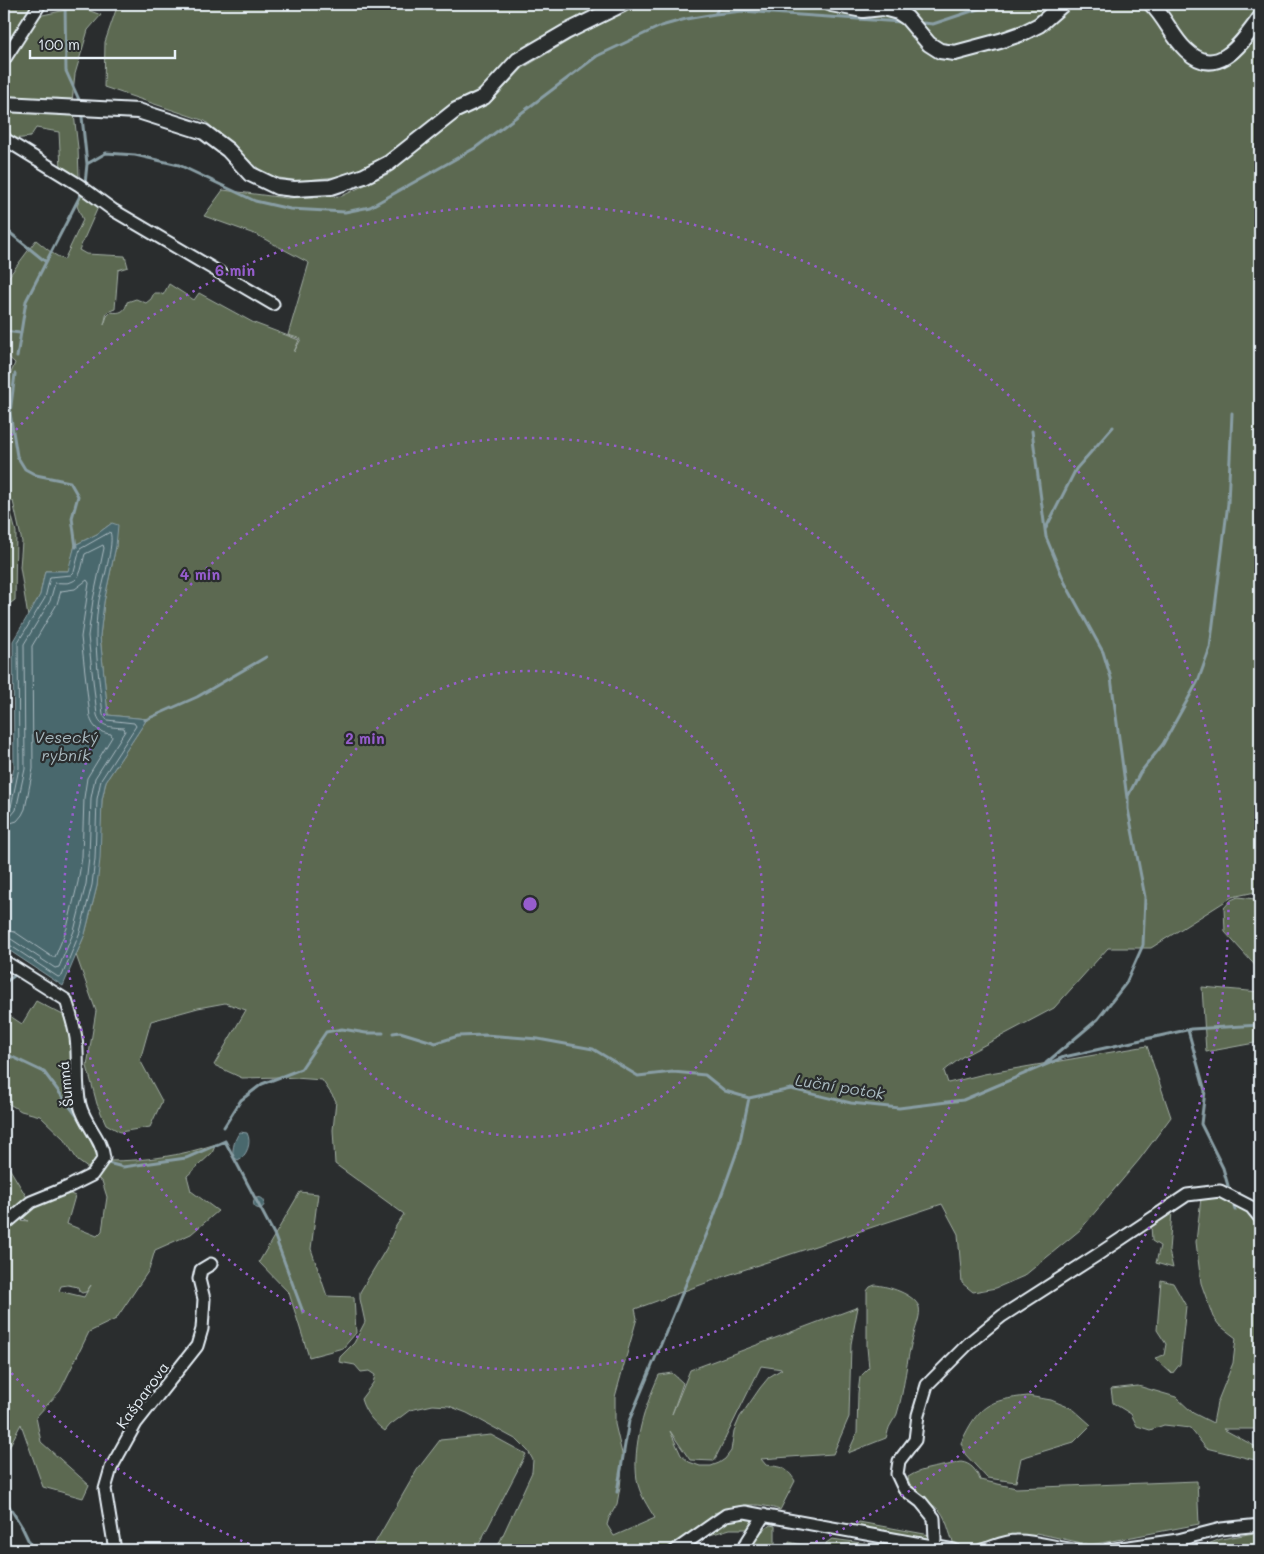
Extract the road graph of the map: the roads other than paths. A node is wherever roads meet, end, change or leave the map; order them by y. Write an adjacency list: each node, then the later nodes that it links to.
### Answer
1 (40, 4): 7 (street)
2 (623, 4): 8 (street)
3 (831, 4): 4 (street)
4 (1063, 4)
5 (1152, 4): 6 (street)
6 (1260, 18)
7 (4, 60)
8 (4, 104)
9 (4, 137): 10 (street)
10 (273, 304)
11 (4, 961): 13 (street, Šumná)
12 (1260, 1218): 17 (street)
13 (4, 1225)
14 (211, 1264): 18 (street, Kašparova)
15 (764, 1515): 17 (street); 19 (street); 20 (street)
16 (1260, 1525): 24 (street)
17 (933, 1547): 21 (street)
18 (115, 1550)
19 (676, 1550)
20 (742, 1550)
21 (954, 1550)
22 (982, 1550): 23 (street)
23 (1078, 1550)
24 (1108, 1550)

